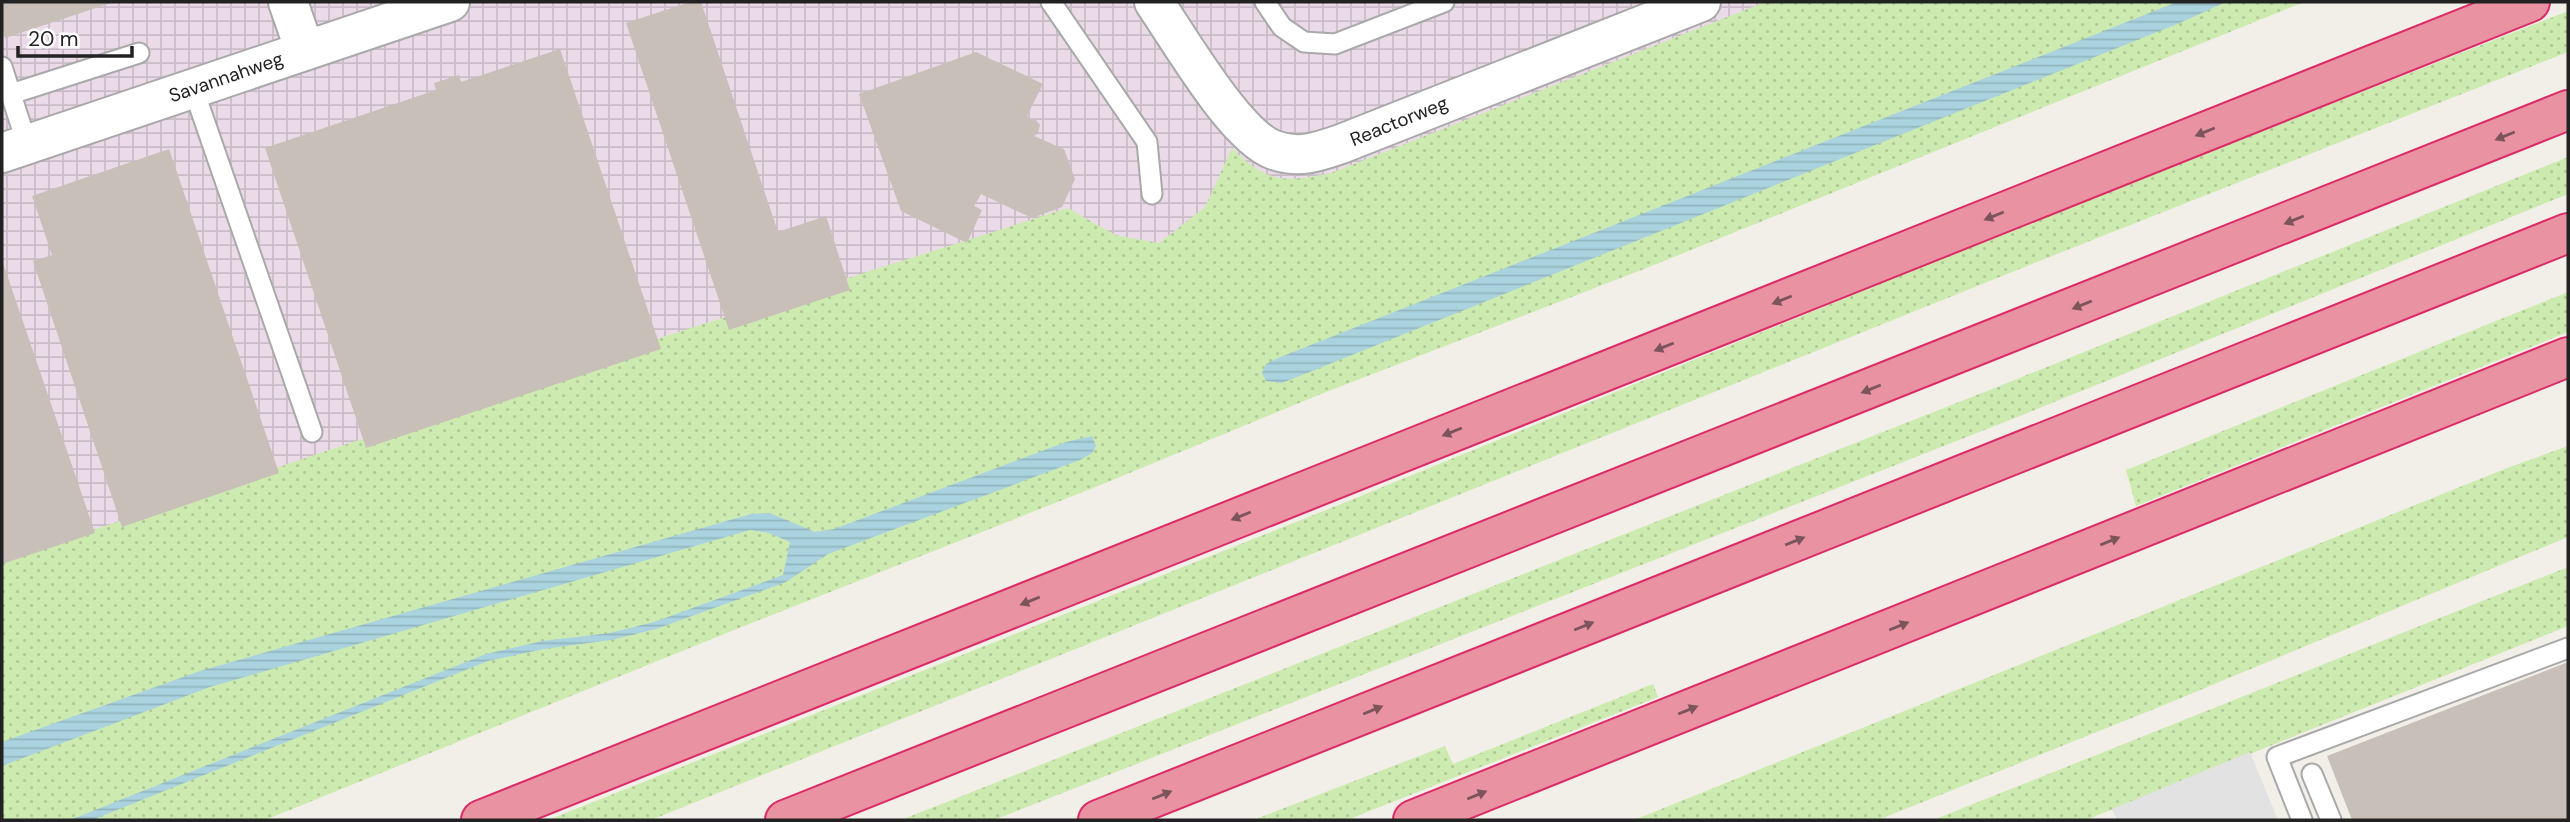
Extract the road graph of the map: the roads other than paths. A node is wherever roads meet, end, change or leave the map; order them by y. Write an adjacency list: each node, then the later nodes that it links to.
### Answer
1 (288, 2): 10 (street)
2 (450, 2): 10 (street, Savannahweg)
3 (1051, 2): 18 (lane)
4 (1154, 2): 7 (street, Reactorweg)
5 (1265, 2): 6 (lane)
6 (1444, 2)
7 (1701, 2)
8 (2475, 2): 15 (highway)
9 (2530, 2): 15 (highway)
10 (305, 51): 13 (street, Savannahweg)
11 (139, 53): 14 (lane)
12 (2, 67): 14 (lane)
13 (193, 88): 17 (street, Savannahweg); 21 (lane)
14 (11, 94): 17 (lane)
15 (2269, 107): 24 (highway, one-way to 24)
16 (2568, 110): 25 (highway, one-way to 25)
17 (14, 148)
18 (1152, 194)
19 (2568, 233): 26 (highway, one-way to 19)
20 (2568, 357): 27 (highway, one-way to 20)
21 (312, 432)
22 (2568, 648): 28 (lane)
23 (2312, 774): 29 (lane)
24 (481, 820)
25 (785, 820)
26 (1098, 820)
27 (1413, 820)
28 (2302, 820)
29 (2331, 820)

